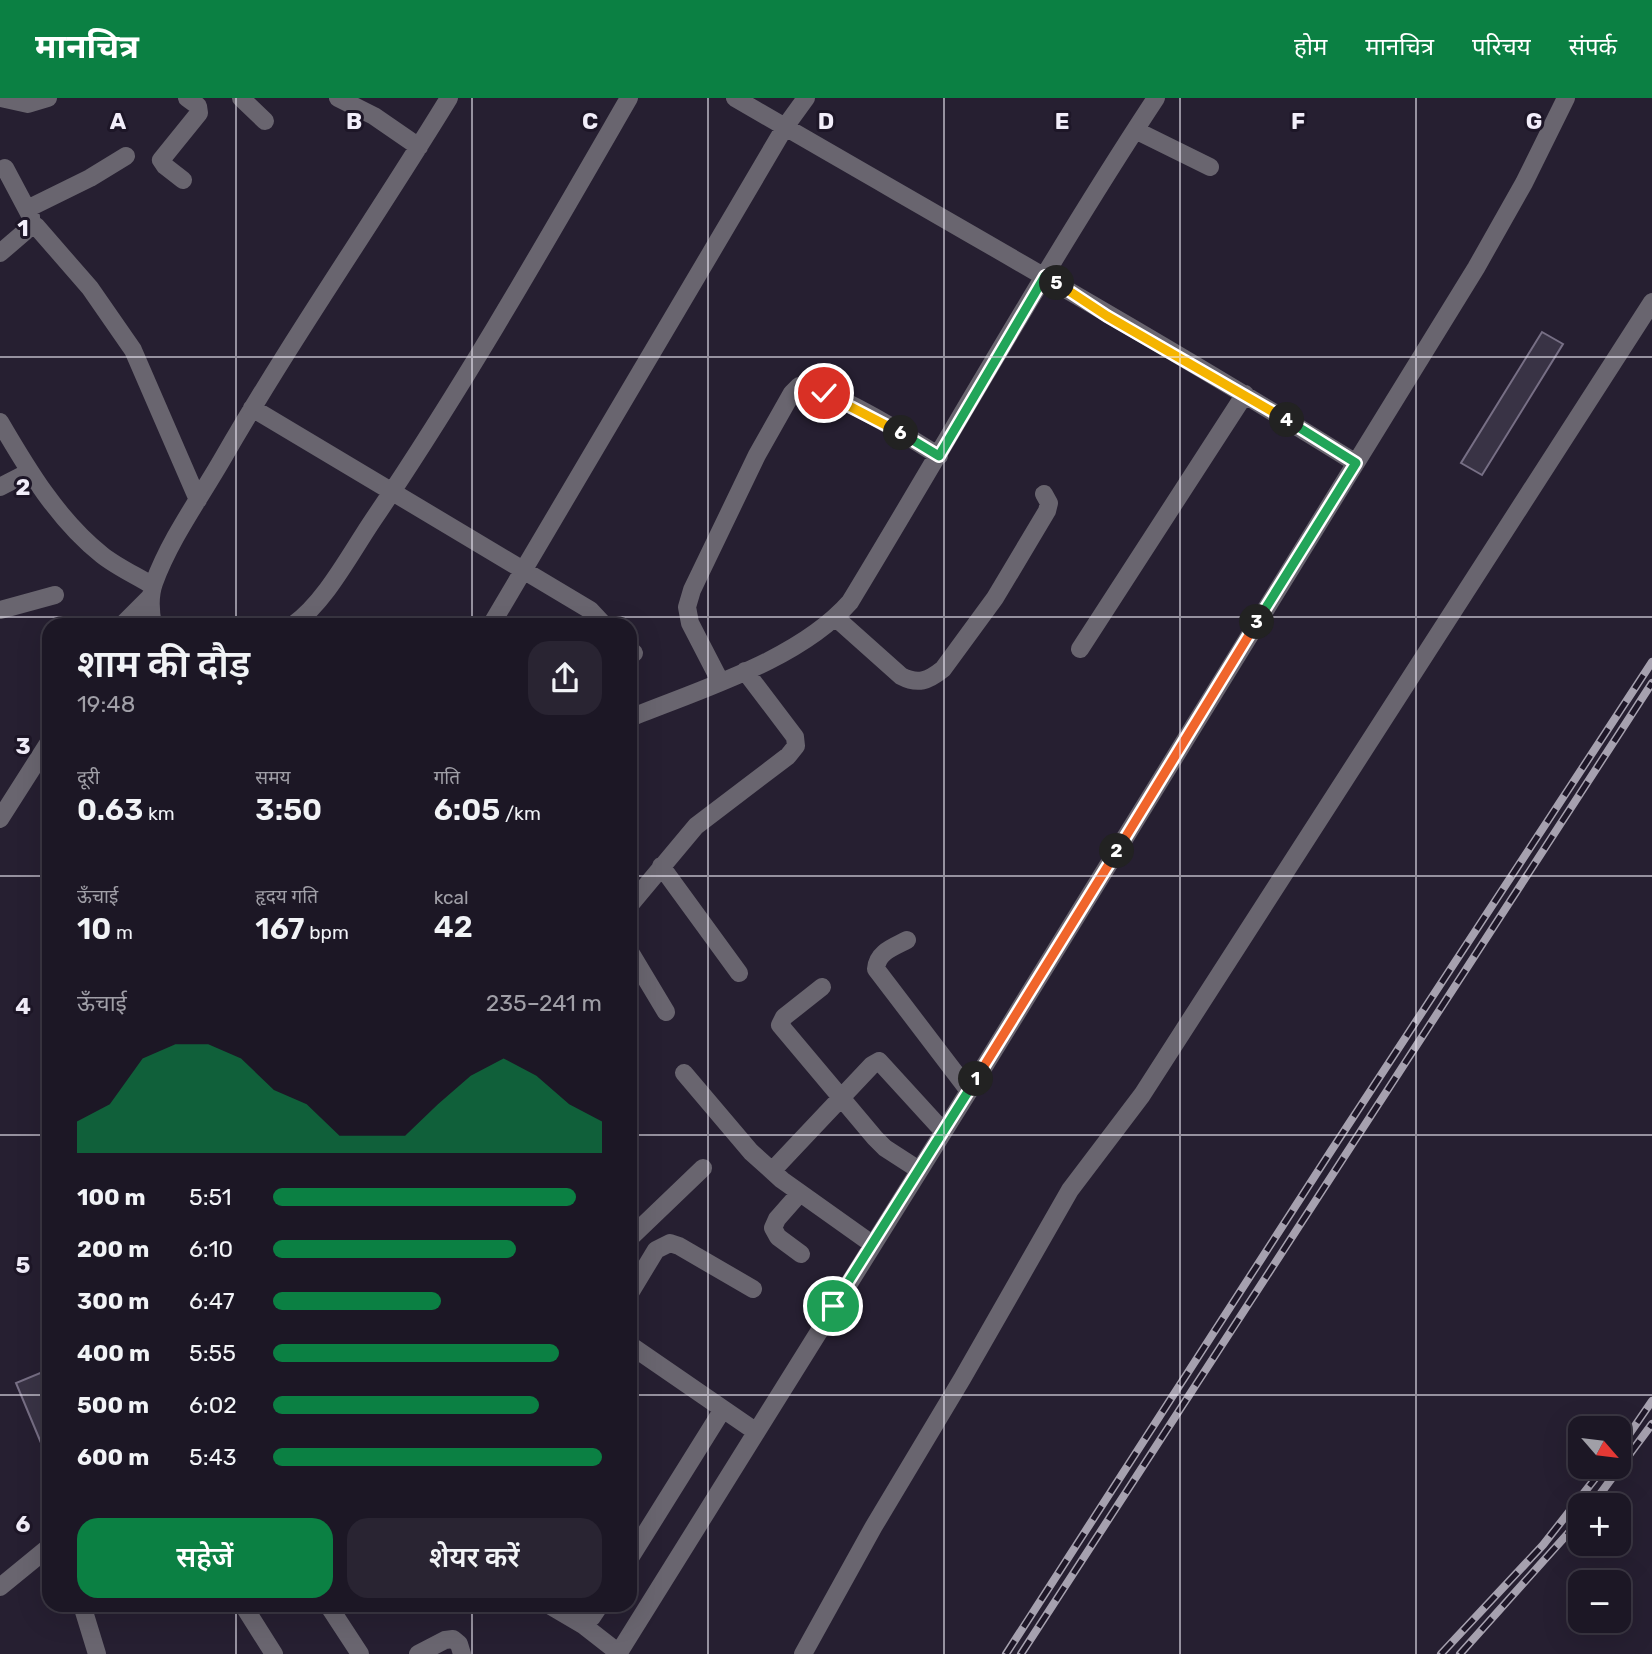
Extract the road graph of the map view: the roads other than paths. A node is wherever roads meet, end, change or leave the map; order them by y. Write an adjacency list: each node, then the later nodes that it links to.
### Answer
1 (1, 98): 2 (street)
2 (48, 98)
3 (187, 98): 19 (street)
4 (241, 98): 12 (street)
5 (338, 98): 15 (street)
6 (449, 98): 15 (street)
7 (629, 98): 32 (street)
8 (735, 98): 13 (street)
9 (806, 98): 13 (street)
10 (1156, 98): 14 (street)
11 (1566, 98): 29 (street)
12 (265, 121)
13 (785, 127): 23 (street); 35 (street)
14 (1135, 130): 17 (street); 23 (street)
15 (419, 147): 26 (street)
16 (126, 156): 20 (street)
17 (1209, 167)
18 (5, 168): 20 (street)
19 (183, 180)
20 (27, 209): 21 (street)
21 (36, 226): 22 (street); 34 (street)
22 (0, 253)
23 (1045, 276): 25 (street); 28 (street)
24 (1652, 302): 89 (street)
25 (1245, 394): 29 (street); 45 (street)
26 (252, 408): 32 (street); 34 (street)
27 (0, 422): 30 (street)
28 (939, 456): 44 (street); 47 (street)
29 (1356, 463): 59 (street)
30 (29, 472): 31 (street); 36 (street)
31 (0, 486)
32 (392, 492): 35 (street); 41 (street)
33 (1044, 494): 44 (street)
34 (198, 500): 36 (street)
35 (523, 572): 42 (street); 43 (street)
36 (152, 591): 39 (street); 40 (street)
37 (55, 595): 38 (street)
38 (0, 610)
39 (128, 618)
40 (153, 618)
41 (300, 618)
42 (495, 618)
43 (597, 618)
44 (836, 618): 46 (street)
45 (1080, 649)
46 (745, 671): 47 (street); 51 (street)
47 (720, 681): 48 (street)
48 (637, 715)
49 (42, 753): 50 (street)
50 (0, 819)
51 (661, 866): 52 (street); 55 (street)
52 (637, 896)
53 (907, 940): 59 (street)
54 (637, 964): 57 (street)
55 (739, 973)
56 (822, 987): 60 (street)
57 (666, 1012)
58 (684, 1073): 64 (street)
59 (969, 1091): 61 (street)
60 (841, 1097): 61 (street); 63 (street); 64 (street)
61 (943, 1131): 63 (street)
62 (703, 1168): 66 (street)
63 (919, 1170): 67 (street)
64 (772, 1171): 65 (street)
65 (799, 1194): 67 (street); 68 (street)
66 (637, 1231)
67 (872, 1244): 73 (street)
68 (801, 1254)
69 (637, 1282): 70 (street)
70 (753, 1289)
71 (637, 1350): 72 (street)
72 (723, 1409): 73 (street); 74 (street)
73 (755, 1432): 83 (street)
74 (637, 1535)
75 (42, 1553): 76 (street)
76 (0, 1587)
77 (84, 1612): 84 (street)
78 (247, 1612): 85 (street)
79 (333, 1612): 86 (street)
80 (561, 1612): 82 (street)
81 (596, 1612): 82 (street)
82 (583, 1625): 83 (street)
83 (619, 1653)
84 (97, 1654)
85 (274, 1654)
86 (360, 1654)
87 (418, 1654): 88 (street)
88 (462, 1654)
89 (803, 1654)

